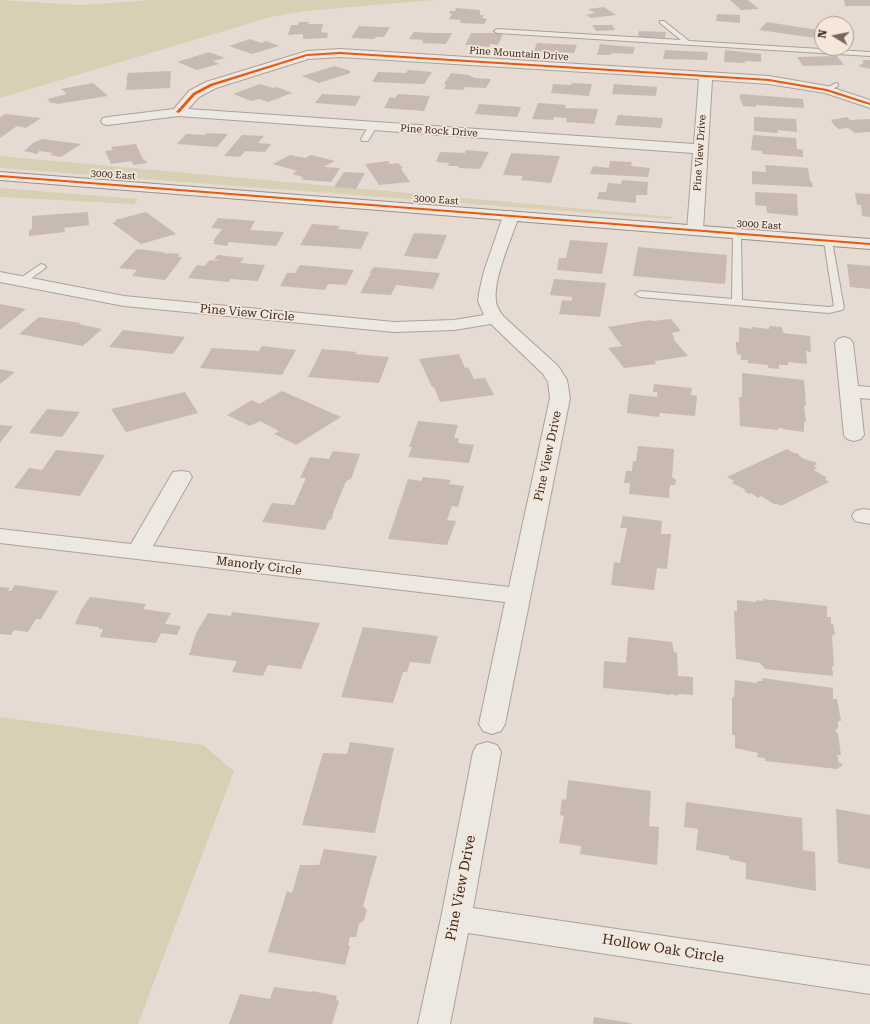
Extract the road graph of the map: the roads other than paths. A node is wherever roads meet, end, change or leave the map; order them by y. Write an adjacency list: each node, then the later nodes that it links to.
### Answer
1 (662, 22): 3 (lane)
2 (497, 31): 3 (lane)
3 (686, 43): 4 (lane)
4 (870, 54)
5 (706, 76): 6 (street, Pine Mountain Drive); 7 (street, Pine Mountain Drive); 11 (street, Pine View Drive)
6 (870, 104)
7 (178, 112): 8 (street, Pine Rock Drive); 9 (street, Pine Rock Drive)
8 (108, 121)
9 (373, 126): 10 (lane); 11 (street, Pine Rock Drive)
10 (365, 139)
11 (701, 149): 14 (street, Pine View Drive)
12 (0, 176): 13 (street, 3000 East)
13 (511, 216): 14 (street, 3000 East); 23 (street, Pine View Drive)
14 (695, 230): 15 (street, 3000 East)
15 (737, 234): 16 (street, 3000 East); 22 (lane)
16 (828, 241): 17 (street, 3000 East); 22 (lane)
17 (870, 244)
18 (41, 267): 20 (lane)
19 (0, 276): 20 (street, Pine View Circle)
20 (22, 281): 23 (street, Pine View Circle)
21 (640, 294): 22 (lane)
22 (737, 303)
23 (496, 318): 31 (street, Pine View Drive)
24 (844, 343): 25 (street)
25 (849, 391): 26 (street); 27 (street)
26 (870, 393)
27 (854, 435)
28 (181, 477): 30 (street)
29 (0, 536): 30 (street, Manorly Circle)
30 (138, 552): 31 (street, Manorly Circle)
31 (519, 596): 32 (street, Pine View Drive)
32 (456, 918): 33 (street, Hollow Oak Circle); 34 (street, Pine View Drive)
33 (870, 980)
34 (434, 1024)

